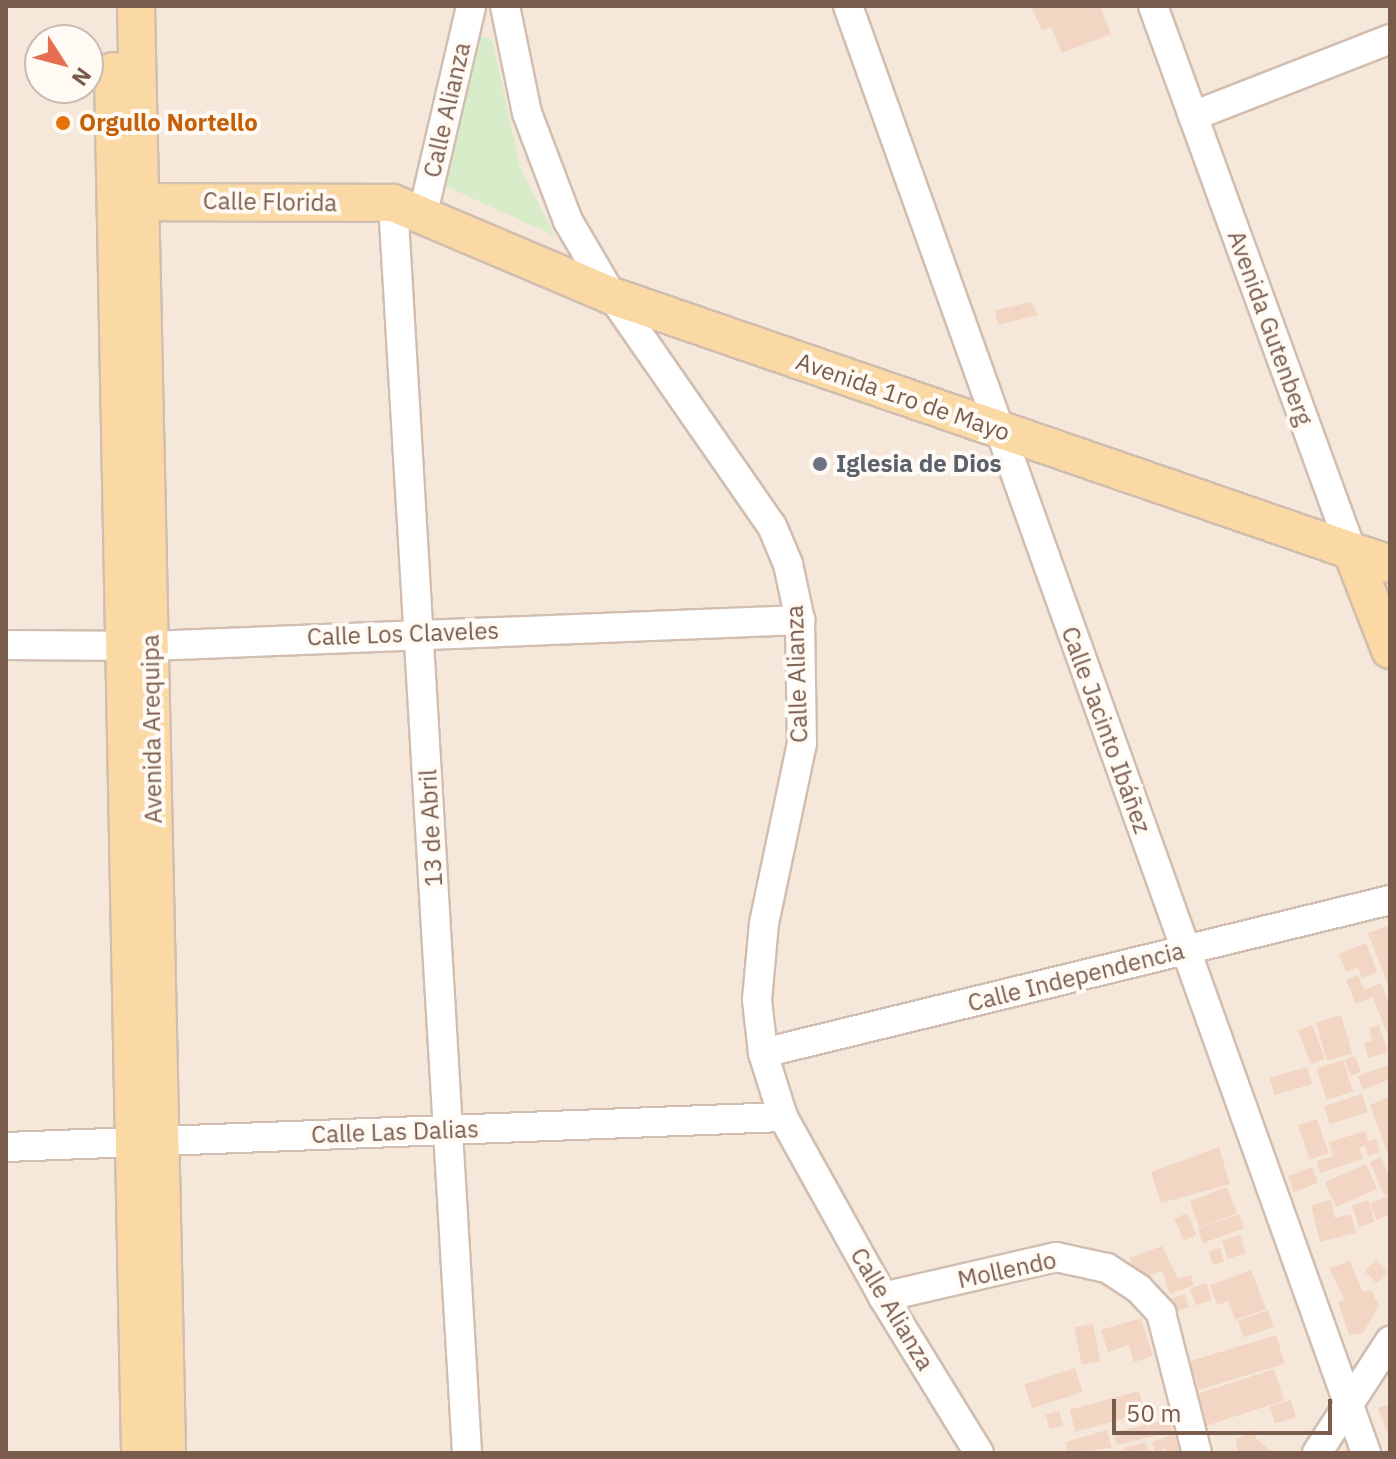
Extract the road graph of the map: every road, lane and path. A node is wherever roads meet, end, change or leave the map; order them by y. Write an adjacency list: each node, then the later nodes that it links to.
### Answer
1 (111, 6): 9 (main road, Avenida Arequipa)
2 (136, 6): 9 (main road, Avenida Arequipa)
3 (471, 6): 10 (street, Calle Alianza)
4 (505, 6): 11 (street, Calle Alianza)
5 (848, 6): 12 (street, Calle Jacinto Ibáñez)
6 (1153, 6): 8 (street, Avenida Gutenberg)
7 (1390, 39): 8 (street)
8 (1193, 116): 13 (street, Avenida Gutenberg)
9 (128, 201): 10 (main road, Calle Florida); 18 (main road, Avenida Arequipa)
10 (408, 208): 11 (main road, Avenida 1ro de Mayo); 16 (street, 13 de Abril)
11 (612, 296): 12 (main road, Avenida 1ro de Mayo); 15 (street, Calle Alianza)
12 (998, 430): 13 (main road, Avenida 1ro de Mayo); 21 (street, Calle Jacinto Ibáñez)
13 (1352, 552): 14 (main road, Avenida 1ro de Mayo); 19 (main road, Avenida Gutenberg)
14 (1390, 564)
15 (800, 620): 16 (street, Calle Los Claveles); 22 (street, Calle Alianza)
16 (419, 633): 18 (street, Calle Los Claveles); 24 (street, 13 de Abril)
17 (6, 645): 18 (street, Calle Los Claveles)
18 (137, 646): 25 (main road, Avenida Arequipa)
19 (1390, 650)
20 (1390, 900): 21 (street, Calle Independencia)
21 (1186, 950): 22 (street, Calle Independencia); 29 (street, Calle Jacinto Ibáñez)
22 (763, 1053): 23 (street, Calle Alianza)
23 (783, 1117): 24 (street, Calle Las Dalias); 27 (street, Calle Alianza)
24 (449, 1130): 25 (street, Calle Las Dalias); 32 (street, 13 de Abril)
25 (147, 1142): 26 (street, Calle Las Dalias); 30 (main road, Avenida Arequipa); 31 (main road, Avenida Arequipa)
26 (6, 1147)
27 (883, 1297): 33 (street, Calle Alianza); 34 (street, Mollendo)
28 (1390, 1341): 29 (street)
29 (1349, 1404): 35 (street); 36 (street, Calle Jacinto Ibáñez)
30 (140, 1453)
31 (167, 1453)
32 (467, 1453)
33 (979, 1453)
34 (1197, 1453)
35 (1317, 1453)
36 (1366, 1453)

